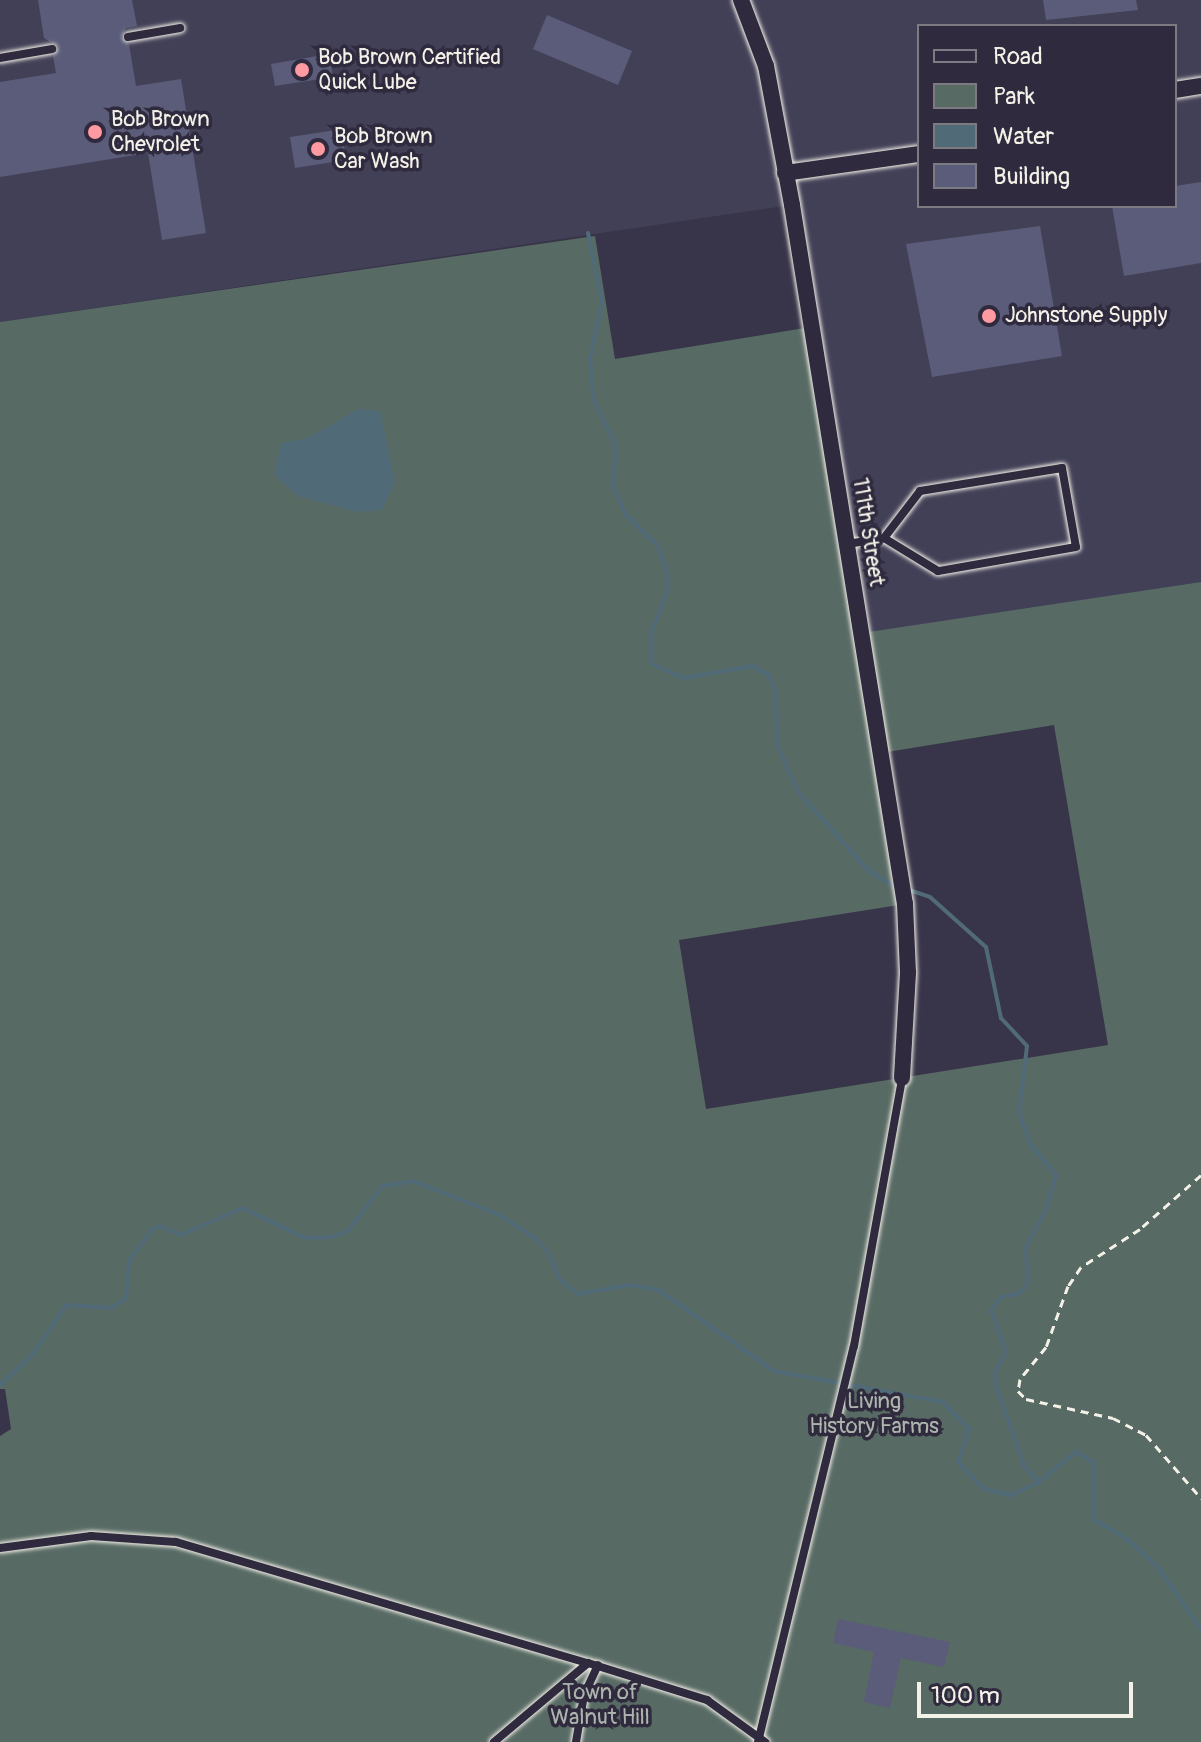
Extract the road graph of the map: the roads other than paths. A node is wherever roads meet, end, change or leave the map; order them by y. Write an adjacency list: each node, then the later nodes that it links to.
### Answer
1 (741, 0): 9 (street, 111th Street)
2 (180, 28): 3 (lane)
3 (128, 37)
4 (52, 49): 5 (lane)
5 (0, 58)
6 (1201, 86): 7 (street)
7 (1177, 90)
8 (917, 154): 9 (street)
9 (785, 173): 11 (street, 111th Street)
10 (884, 538): 10 (lane); 11 (lane)
11 (847, 544): 12 (street, 111th Street)
12 (902, 1078): 15 (lane)
13 (0, 1548): 14 (lane)
14 (593, 1664): 15 (lane); 16 (lane); 17 (lane)
15 (760, 1740)
16 (494, 1742)
17 (576, 1742)

